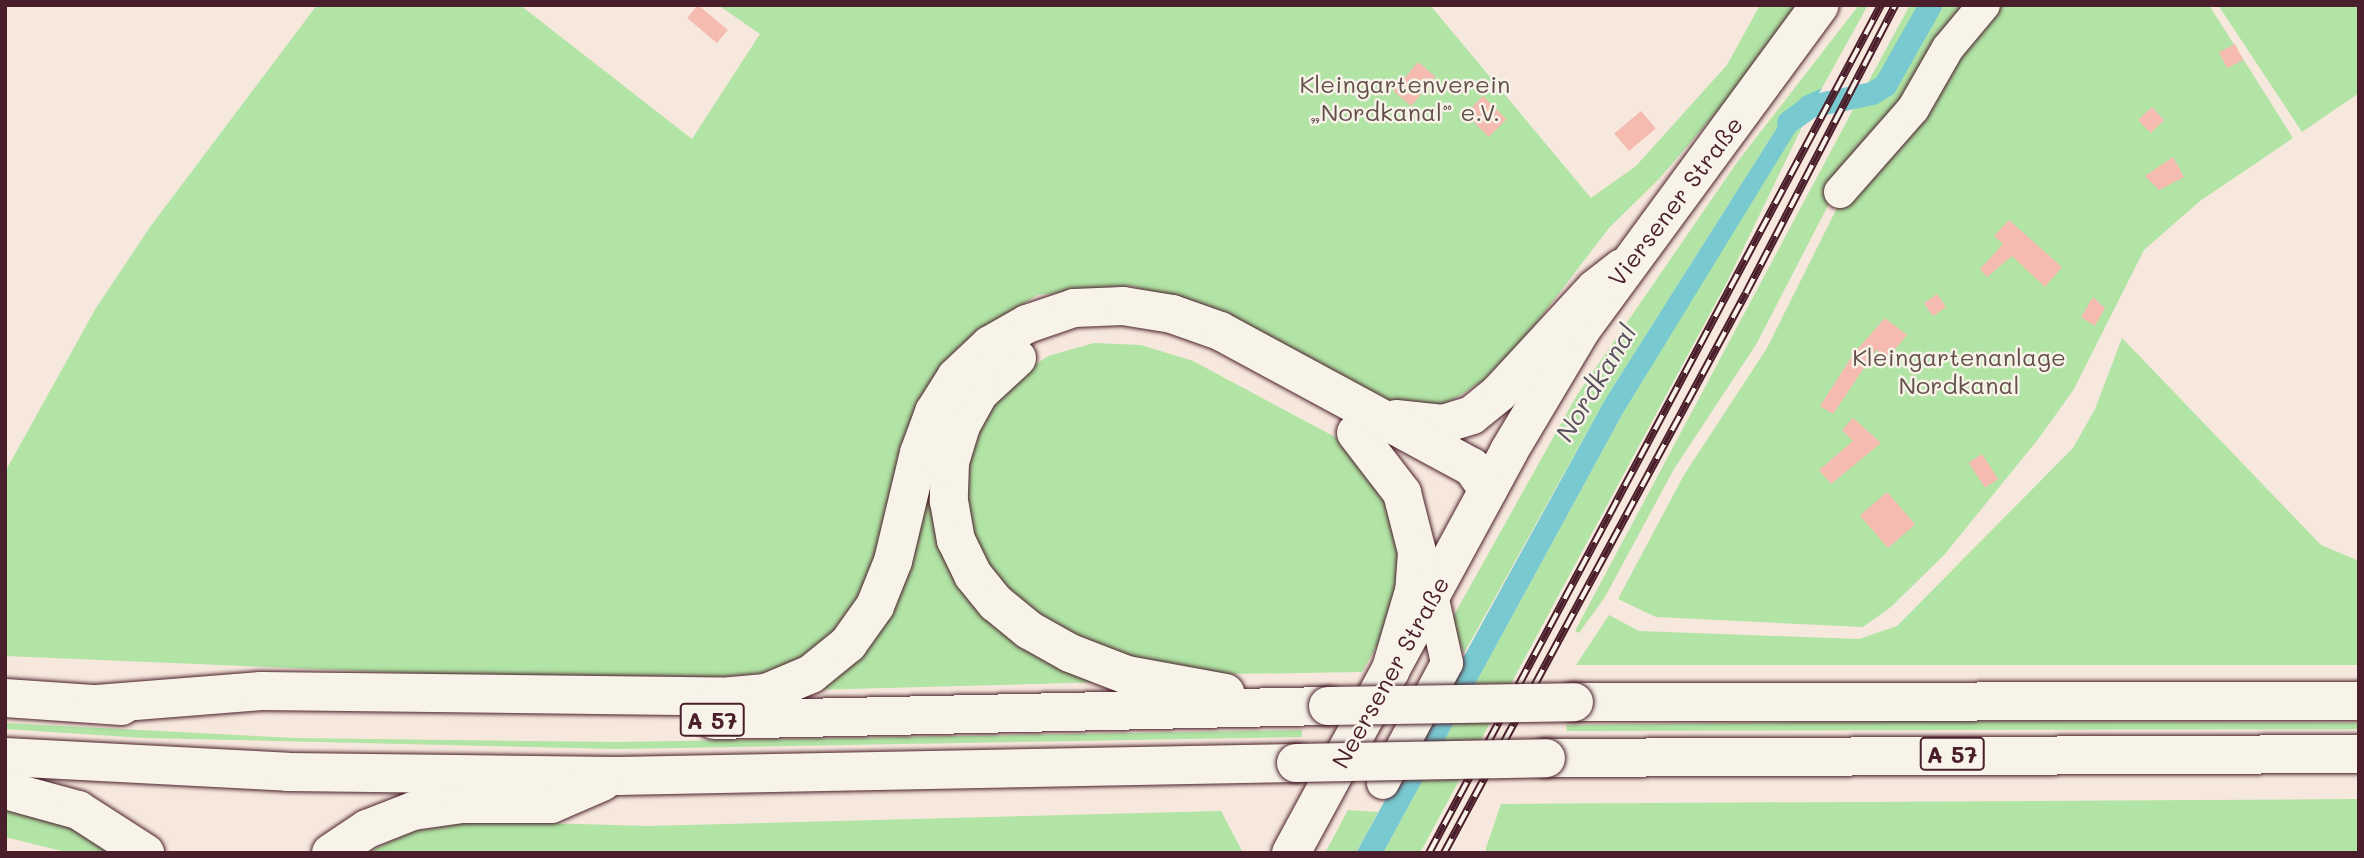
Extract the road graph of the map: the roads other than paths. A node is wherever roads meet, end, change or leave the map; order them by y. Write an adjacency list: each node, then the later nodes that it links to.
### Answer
1 (1820, 5): 4 (main road, Viersener Straße)
2 (1984, 5): 3 (street)
3 (1840, 192)
4 (1622, 268): 5 (main road); 6 (main road, Viersener Straße)
5 (1362, 422): 6 (main road); 8 (main road); 11 (main road); 12 (main road)
6 (1488, 490): 7 (main road, Neersener Straße)
7 (1432, 595): 8 (main road, Neersener Straße); 16 (street)
8 (1390, 672): 20 (main road, Neersener Straße)
9 (5, 698): 11 (main road, A 57)
10 (2359, 701): 12 (main road, A 57, bridge)
11 (97, 704): 12 (main road, A 57)
12 (1328, 706)
13 (2359, 754): 15 (main road, A 57, bridge)
14 (5, 757): 15 (main road, A 57)
15 (617, 776): 19 (main road)
16 (1383, 783)
17 (5, 790): 18 (main road)
18 (145, 853)
19 (331, 853)
20 (1291, 853)

